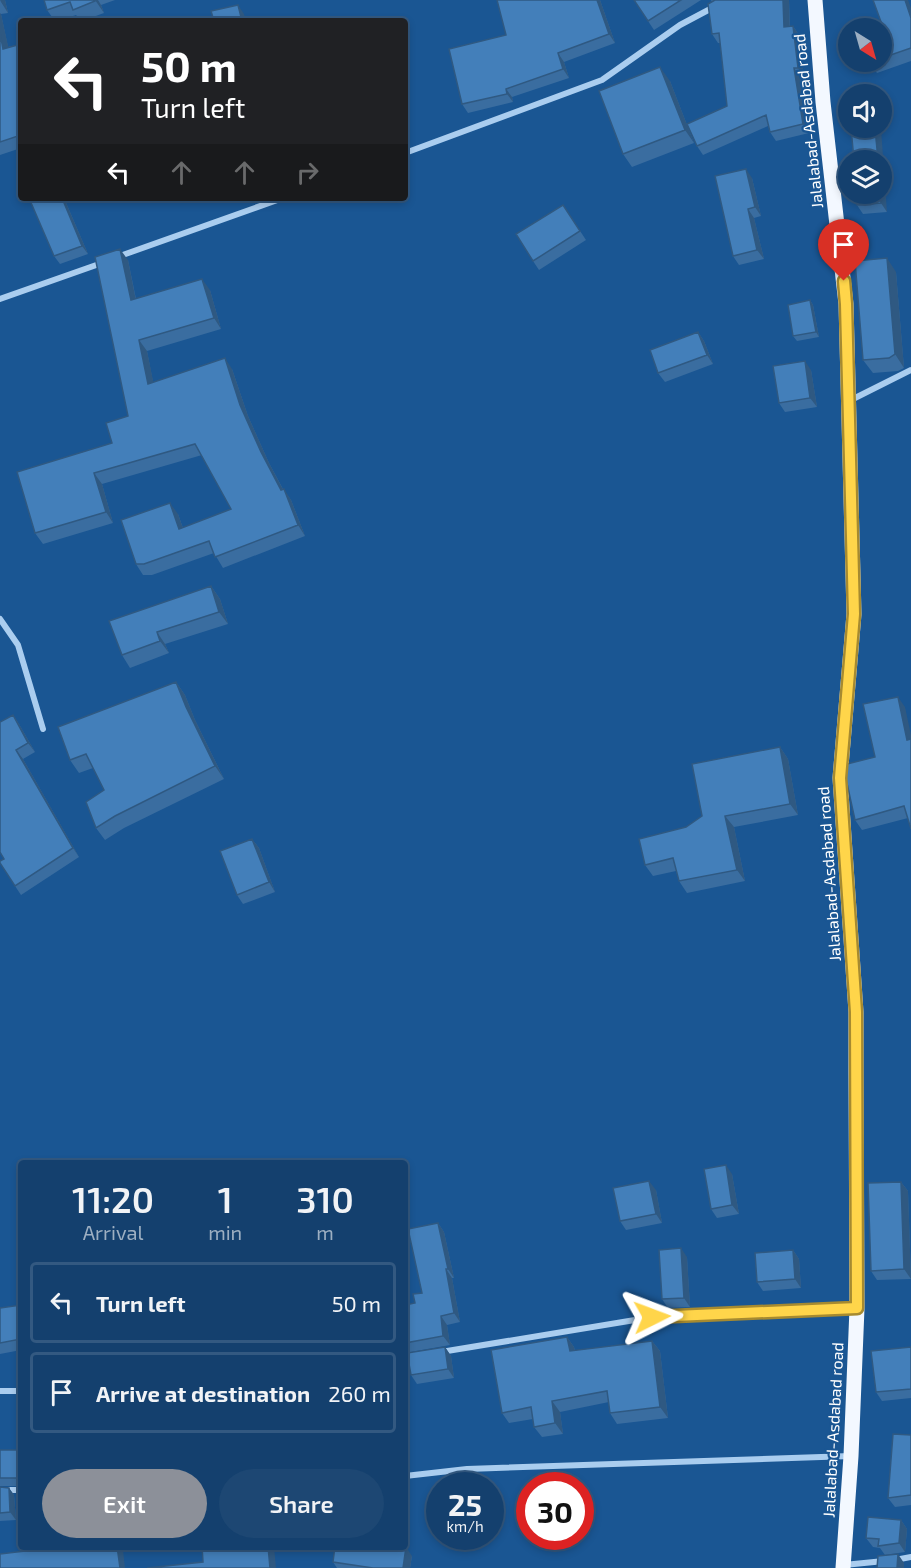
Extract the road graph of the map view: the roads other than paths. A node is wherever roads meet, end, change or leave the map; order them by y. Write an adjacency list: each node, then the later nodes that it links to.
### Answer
1 (727, 0): 3 (street)
2 (815, 0): 7 (main road, Jalalabad-Asdabad road)
3 (408, 152)
4 (275, 201): 5 (street)
5 (0, 299)
6 (911, 370): 7 (street)
7 (849, 401): 10 (main road, Jalalabad-Asdabad road)
8 (0, 619): 9 (street)
9 (43, 729)
10 (857, 1308): 11 (street); 14 (main road, Jalalabad-Asdabad road)
11 (429, 1354)
12 (0, 1391): 13 (street)
13 (18, 1391)
14 (850, 1456): 15 (street); 19 (main road, Jalalabad-Asdabad road)
15 (408, 1476)
16 (0, 1490): 17 (street)
17 (18, 1490)
18 (911, 1557): 19 (street)
19 (843, 1566)

